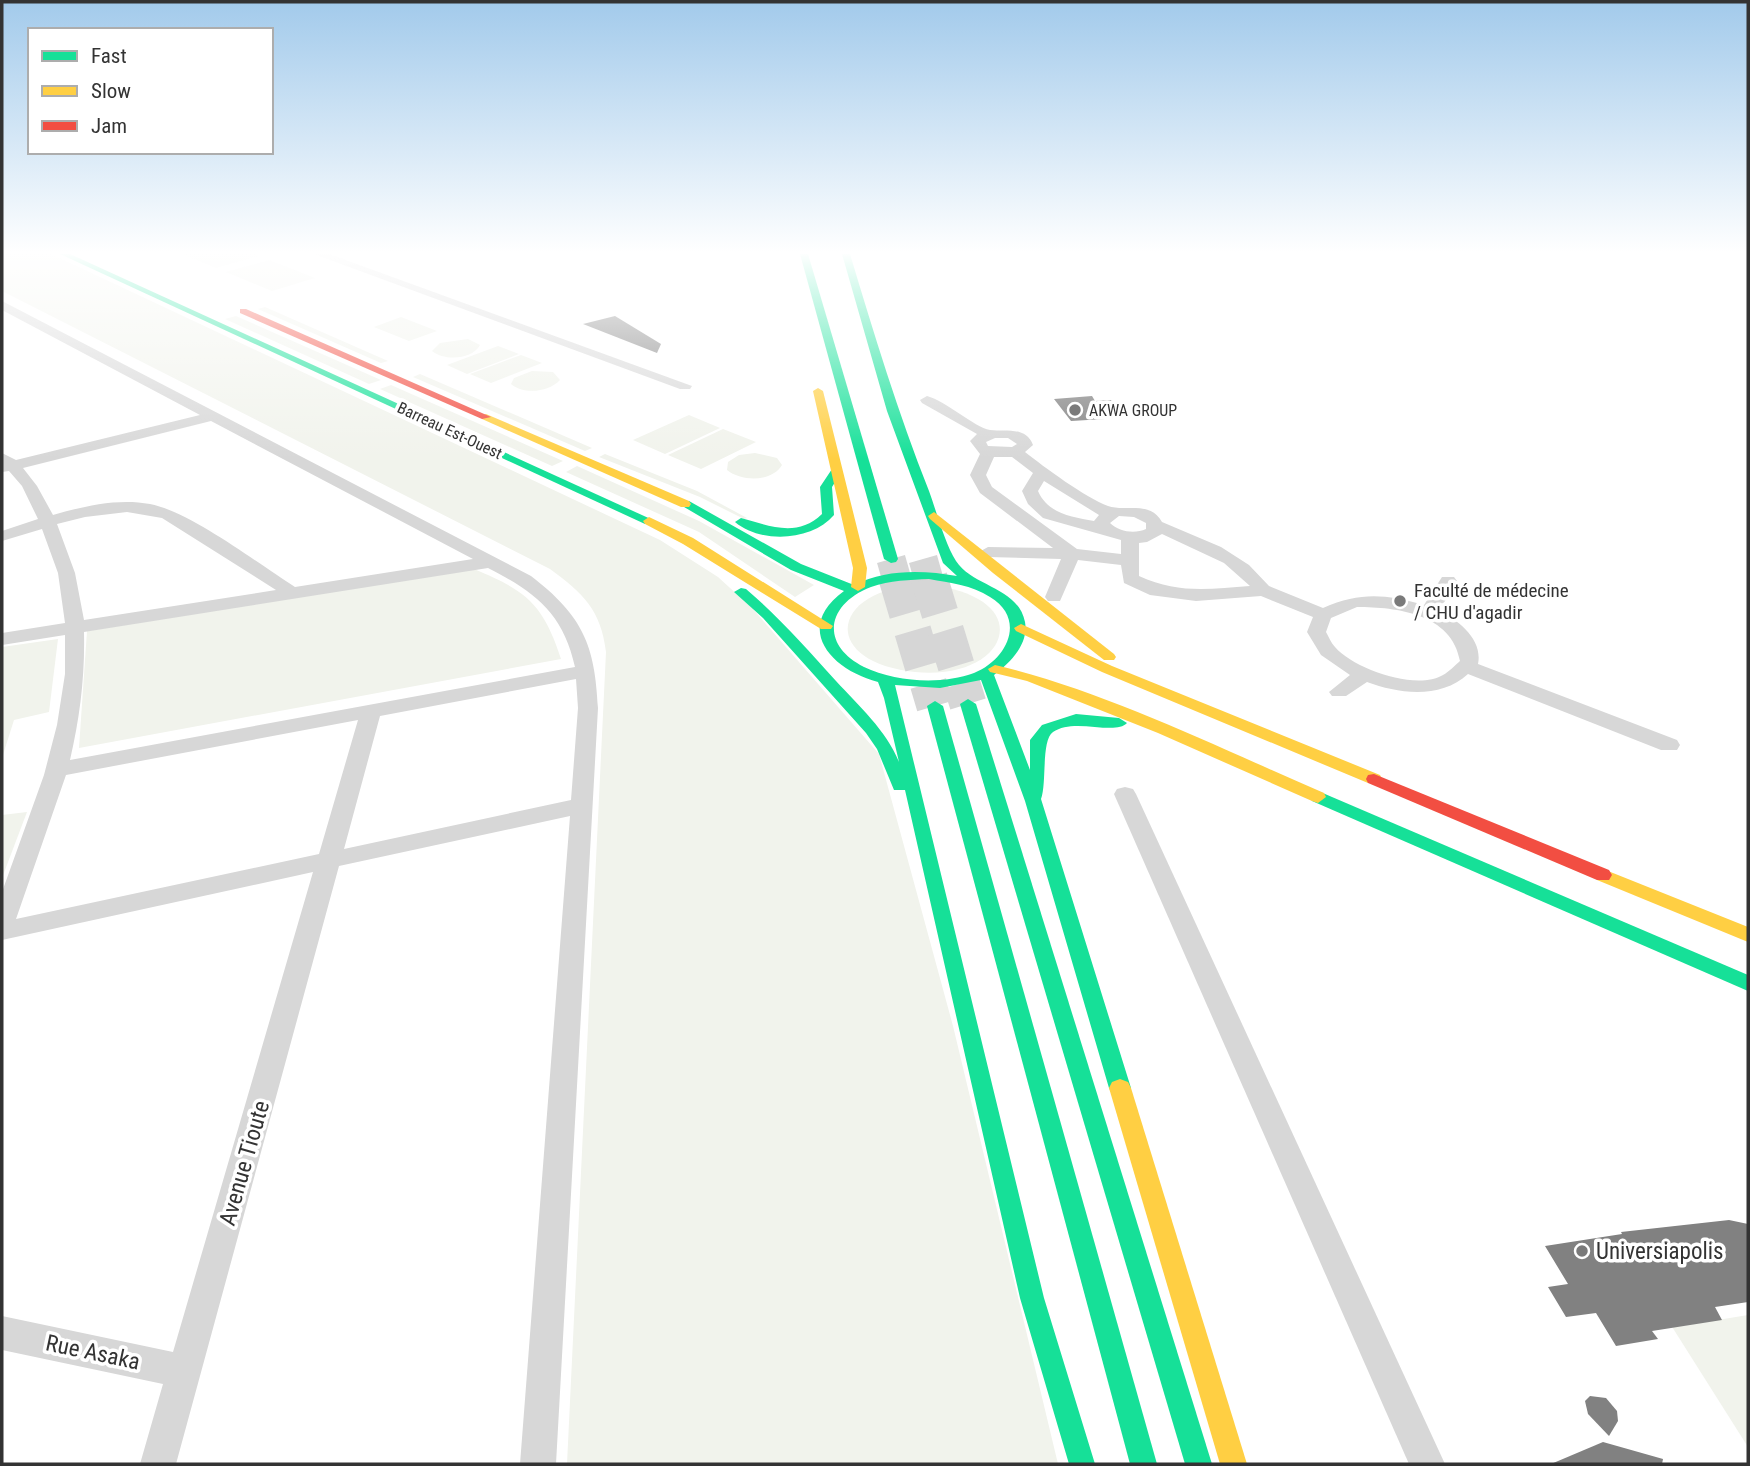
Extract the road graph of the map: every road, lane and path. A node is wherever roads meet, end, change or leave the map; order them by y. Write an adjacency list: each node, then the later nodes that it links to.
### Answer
1 (33, 322): 10 (street)
2 (214, 322): 24 (main road, Barreau Est-Ouest)
3 (269, 322): 17 (main road, Barreau Est-Ouest)
4 (509, 322): 8 (street)
5 (817, 322): 27 (main road)
6 (866, 322): 18 (main road)
7 (816, 380): 15 (main road)
8 (685, 386)
9 (927, 400): 11 (street)
10 (213, 416): 14 (street); 29 (street)
11 (987, 434): 12 (street); 13 (street)
12 (989, 452): 13 (street); 26 (street)
13 (1016, 452): 16 (street)
14 (6, 464): 20 (street)
15 (836, 471): 17 (main road); 32 (main road)
16 (1041, 472): 19 (street); 19 (street)
17 (702, 511): 32 (main road, Barreau Est-Ouest)
18 (934, 516): 31 (main road); 48 (main road)
19 (1106, 521): 21 (street); 23 (street)
20 (48, 522): 22 (street); 34 (street); 38 (street)
21 (1157, 526): 23 (street); 33 (street)
22 (2, 536)
23 (1130, 538): 28 (street)
24 (702, 550): 39 (main road, Barreau Est-Ouest); 58 (main road)
25 (988, 552): 26 (street)
26 (1072, 554): 28 (street); 35 (street)
27 (891, 559)
28 (1128, 560): 33 (street)
29 (490, 562): 34 (street); 43 (street)
30 (1448, 581): 36 (street)
31 (973, 583): 32 (main road); 40 (main road)
32 (856, 588): 39 (main road)
33 (1263, 590): 37 (street)
34 (292, 593): 38 (street)
35 (1054, 597)
36 (1428, 613): 37 (street); 42 (street)
37 (1323, 615): 45 (street)
38 (75, 626): 41 (street); 54 (street)
39 (825, 626): 46 (main road)
40 (1021, 628): 44 (main road); 48 (main road)
41 (2, 639)
42 (1467, 667): 45 (street); 53 (street)
43 (587, 671): 51 (street); 57 (street)
44 (991, 671): 46 (main road); 52 (main road); 56 (main road)
45 (1363, 675): 47 (street)
46 (884, 680): 58 (main road)
47 (1339, 692)
48 (1183, 697): 62 (main road)
49 (968, 704): 70 (main road)
50 (935, 706): 69 (main road)
51 (370, 710): 54 (street); 59 (street, Avenue Tioute)
52 (1164, 730): 56 (main road); 63 (main road)
53 (1669, 745)
54 (58, 769): 60 (street)
55 (1125, 794): 72 (street)
56 (1033, 801): 71 (main road)
57 (583, 805): 59 (street); 67 (street)
58 (919, 823): 68 (main road)
59 (330, 861): 61 (street); 65 (street, Avenue Tioute)
60 (2, 922)
61 (2, 931)
62 (1748, 935)
63 (1748, 983)
64 (2, 1333): 65 (street, Rue Asaka)
65 (185, 1371): 66 (street, Avenue Tioute)
66 (158, 1464)
67 (538, 1464)
68 (1082, 1464)
69 (1144, 1464)
70 (1199, 1464)
71 (1234, 1464)
72 (1427, 1464)

